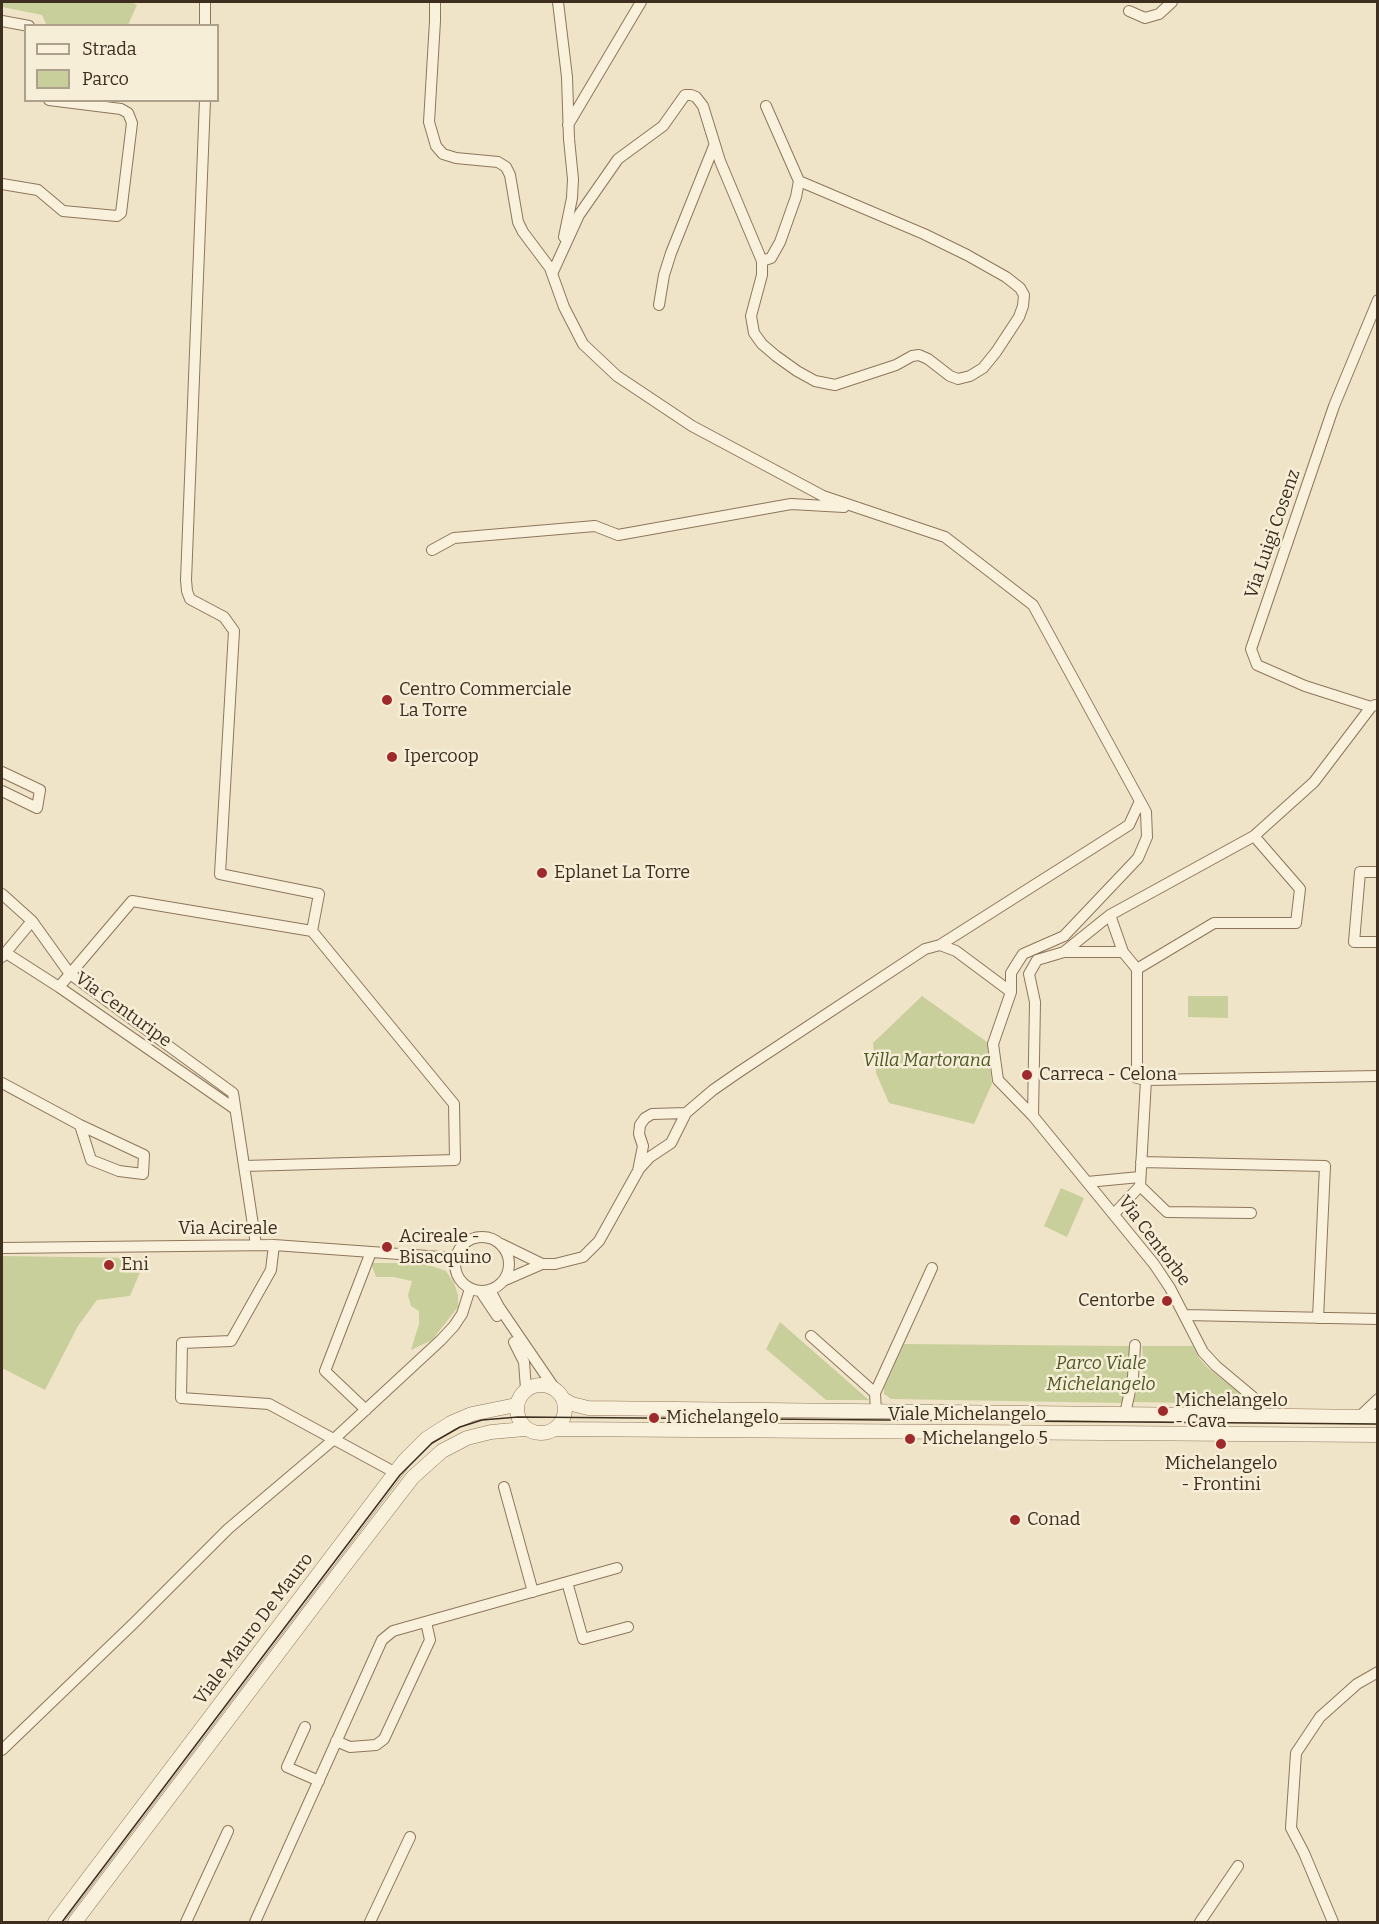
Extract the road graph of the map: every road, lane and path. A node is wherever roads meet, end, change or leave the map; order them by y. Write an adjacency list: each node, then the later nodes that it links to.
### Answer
1 (205, 2): 8 (street)
2 (435, 2): 19 (street, Via Centorbe)
3 (558, 2): 13 (street)
4 (641, 2): 13 (street)
5 (1172, 2): 6 (street)
6 (1129, 11)
7 (2, 21): 9 (street)
8 (205, 24)
9 (24, 25)
10 (65, 102): 16 (street)
11 (205, 102): 33 (street)
12 (766, 106): 15 (street)
13 (568, 126): 17 (street)
14 (714, 146): 17 (street); 18 (street); 21 (street)
15 (799, 181): 18 (street); 18 (street)
16 (2, 184)
17 (559, 257): 19 (street)
18 (762, 261)
19 (552, 274): 22 (street, Via Centorbe)
20 (1377, 300): 24 (street, Via Luigi Cosenz)
21 (659, 305)
22 (859, 508): 23 (street); 27 (street, Via Centorbe)
23 (432, 549)
24 (1374, 705): 28 (street)
25 (2, 772): 26 (street)
26 (2, 791)
27 (1140, 801): 35 (street); 42 (street, Via Centorbe)
28 (1254, 836): 31 (street); 39 (street)
29 (1377, 872): 34 (street)
30 (2, 894): 32 (street, Via Centuripe)
31 (1110, 915): 36 (street); 37 (street)
32 (32, 921): 38 (street); 40 (street, Via Centuripe)
33 (312, 930): 40 (street); 55 (street)
34 (1377, 942)
35 (940, 945): 42 (street); 47 (street)
36 (1064, 952): 37 (street); 49 (street)
37 (1123, 952): 39 (street)
38 (4, 955): 41 (street)
39 (1137, 969): 44 (street)
40 (70, 974): 41 (street, Via Centuripe); 46 (street)
41 (59, 987): 46 (street, Via Centuripe)
42 (1011, 992): 49 (street, Via Centorbe)
43 (1377, 1076): 44 (street)
44 (1146, 1080): 54 (street)
45 (2, 1083): 50 (street)
46 (235, 1109): 55 (street)
47 (686, 1113): 48 (street); 52 (street)
48 (661, 1115): 51 (street); 52 (street)
49 (1033, 1116): 57 (street, Via Centorbe)
50 (80, 1125): 50 (street)
51 (639, 1134): 53 (street); 56 (street)
52 (675, 1135): 53 (street)
53 (664, 1148): 56 (street)
54 (1141, 1162): 58 (street); 72 (street)
55 (244, 1166): 62 (street)
56 (638, 1171): 67 (street)
57 (1087, 1182): 58 (street); 60 (street, Via Centorbe)
58 (1140, 1182): 59 (street); 60 (street)
59 (1251, 1213)
60 (1114, 1214): 71 (street, Via Centorbe)
61 (501, 1244): 66 (street); 67 (street); 69 (street)
62 (256, 1245): 63 (street, Via Acireale); 64 (street, Via Acireale)
63 (273, 1245): 65 (street, Via Acireale); 89 (street)
64 (2, 1248)
65 (371, 1252): 66 (street, Via Acireale); 81 (street)
66 (455, 1258): 70 (street)
67 (542, 1264): 69 (street)
68 (932, 1268): 77 (street)
69 (503, 1281): 70 (street)
70 (480, 1290): 76 (street); 78 (street); 81 (street)
71 (1185, 1315): 72 (street); 84 (street, Via Centorbe)
72 (1318, 1318): 73 (street)
73 (1377, 1319)
74 (810, 1336): 77 (street)
75 (1134, 1345): 83 (street)
76 (526, 1389): 78 (street); 80 (street)
77 (875, 1393): 82 (street)
78 (559, 1394): 82 (street, Viale Michelangelo); 87 (street)
79 (1377, 1399): 85 (street)
80 (516, 1406): 86 (street); 90 (street, Viale Mauro De Mauro)
81 (366, 1410): 89 (street)
82 (876, 1412): 83 (street, Viale Michelangelo)
83 (1125, 1414): 84 (street, Viale Michelangelo)
84 (1262, 1416): 85 (street, Viale Michelangelo)
85 (1371, 1417)
86 (525, 1429): 87 (street); 106 (street, Viale Mauro De Mauro)
87 (556, 1429): 88 (street, Viale Michelangelo)
88 (1377, 1435)
89 (333, 1440): 90 (street); 100 (street)
90 (394, 1472): 105 (street, Viale Mauro De Mauro)
91 (504, 1487): 94 (street)
92 (617, 1568): 93 (street)
93 (567, 1582): 94 (street); 96 (street)
94 (533, 1592): 95 (street)
95 (426, 1622): 99 (street); 99 (street)
96 (628, 1627)
97 (1377, 1672): 111 (street)
98 (305, 1727): 101 (street)
99 (336, 1741): 101 (street)
100 (2, 1750)
101 (319, 1781): 108 (street)
102 (228, 1832): 107 (street)
103 (410, 1837): 109 (street)
104 (1238, 1866): 110 (street)
105 (55, 1923)
106 (75, 1923)
107 (186, 1923)
108 (255, 1923)
109 (370, 1923)
110 (1200, 1923)
111 (1333, 1923)

